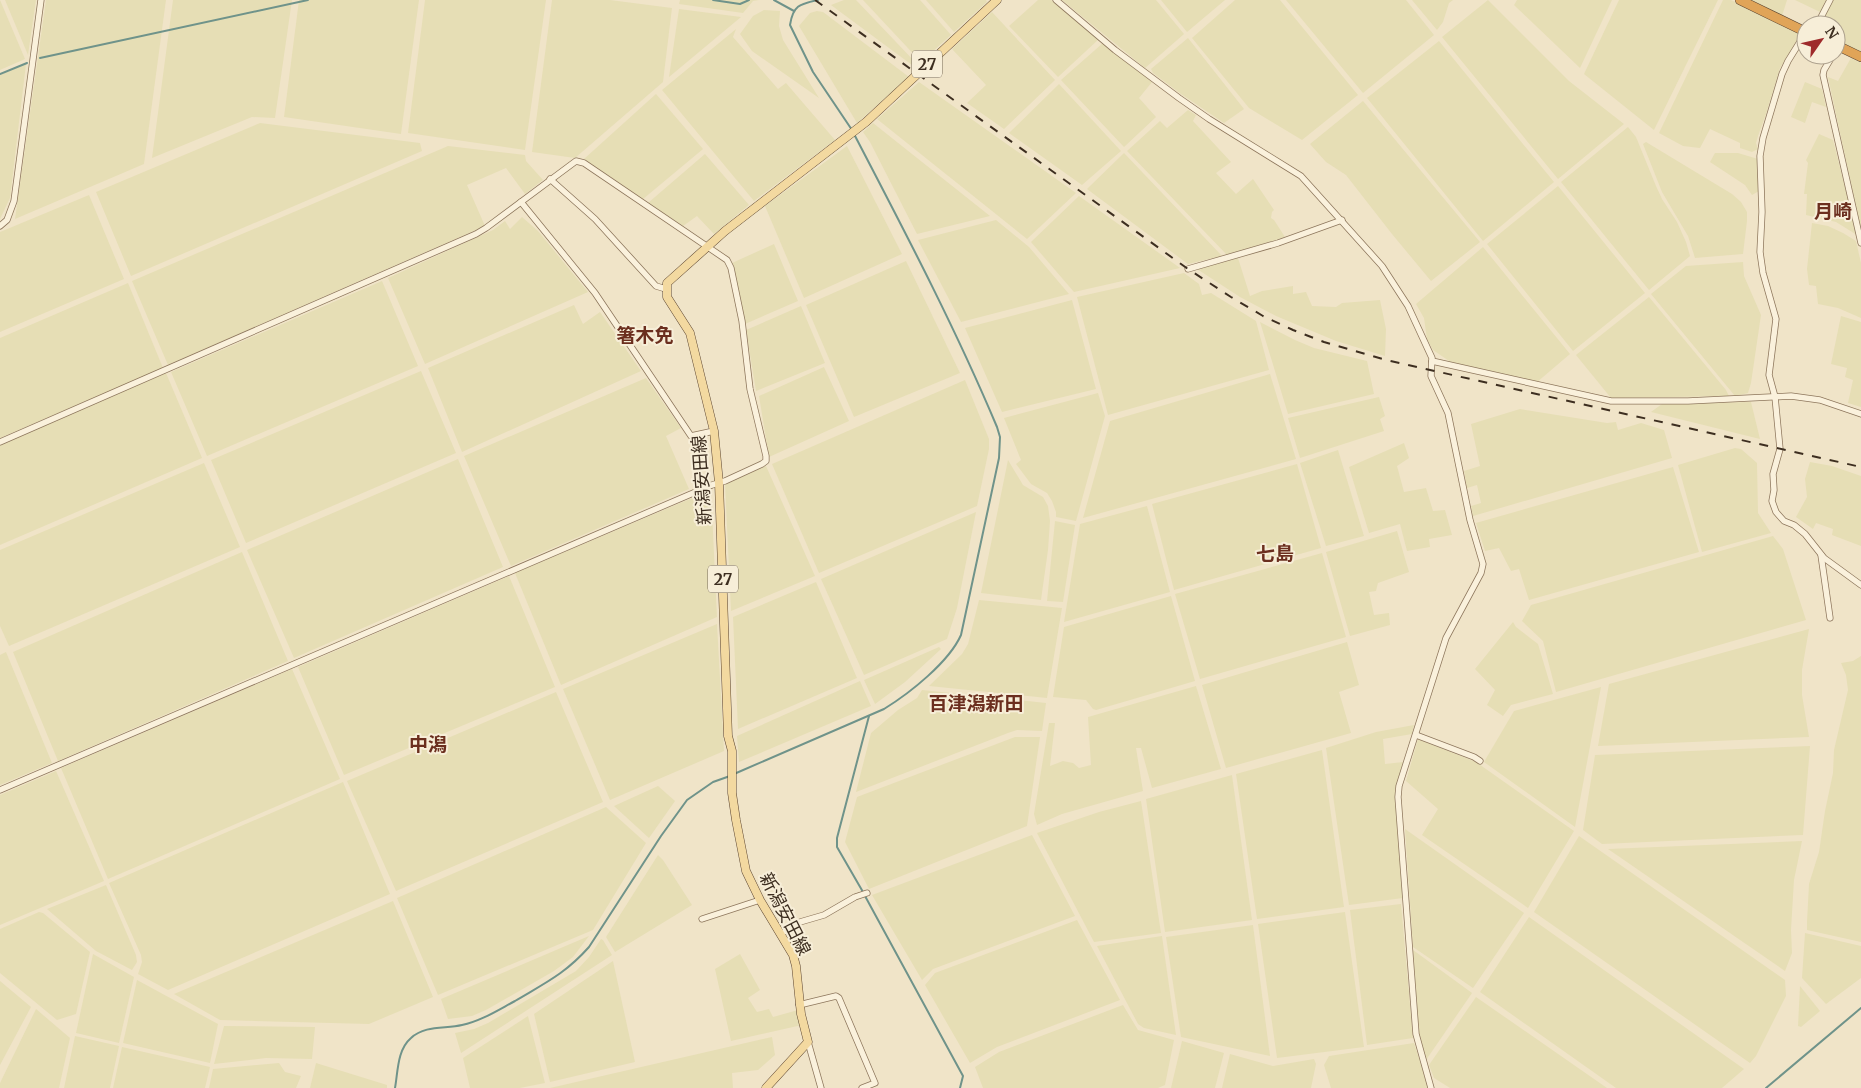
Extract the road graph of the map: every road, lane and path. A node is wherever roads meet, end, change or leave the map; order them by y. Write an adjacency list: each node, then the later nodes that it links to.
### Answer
1 (41, 0): 15 (street)
2 (997, 0): 17 (main road, 27)
3 (1056, 0): 14 (street)
4 (1740, 0): 7 (highway)
5 (1830, 0): 6 (street)
6 (1822, 15)
7 (1796, 27)
8 (1796, 49): 21 (street)
9 (1846, 51): 10 (highway)
10 (1861, 57)
11 (1827, 65): 16 (street)
12 (550, 179): 13 (street); 17 (street); 19 (street)
13 (521, 202): 23 (street); 24 (street)
14 (1342, 220): 18 (street); 20 (street)
15 (0, 226)
16 (1861, 243)
17 (708, 247): 19 (main road, 27); 25 (street)
18 (1188, 269)
19 (666, 289): 23 (main road, 新潟安田線 / 27)
20 (1432, 361): 21 (street); 29 (street)
21 (1774, 397): 22 (street); 26 (street)
22 (1861, 414)
23 (714, 431): 25 (main road, 新潟安田線 / 27)
24 (0, 442)
25 (719, 483): 31 (street); 33 (main road, 新潟安田線 / 27)
26 (1820, 555): 27 (street); 28 (street)
27 (1861, 584)
28 (1830, 618)
29 (1416, 735): 30 (street); 41 (street)
30 (1480, 761)
31 (0, 790)
32 (865, 894): 35 (street)
33 (760, 900): 34 (street); 35 (main road, 新潟安田線 / 27)
34 (702, 919)
35 (781, 934): 36 (main road, 新潟安田線 / 27)
36 (799, 1005): 37 (main road, 新潟安田線 / 27); 40 (street)
37 (808, 1042): 38 (main road); 39 (street)
38 (766, 1088)
39 (821, 1088)
40 (862, 1088)
41 (1431, 1088)

